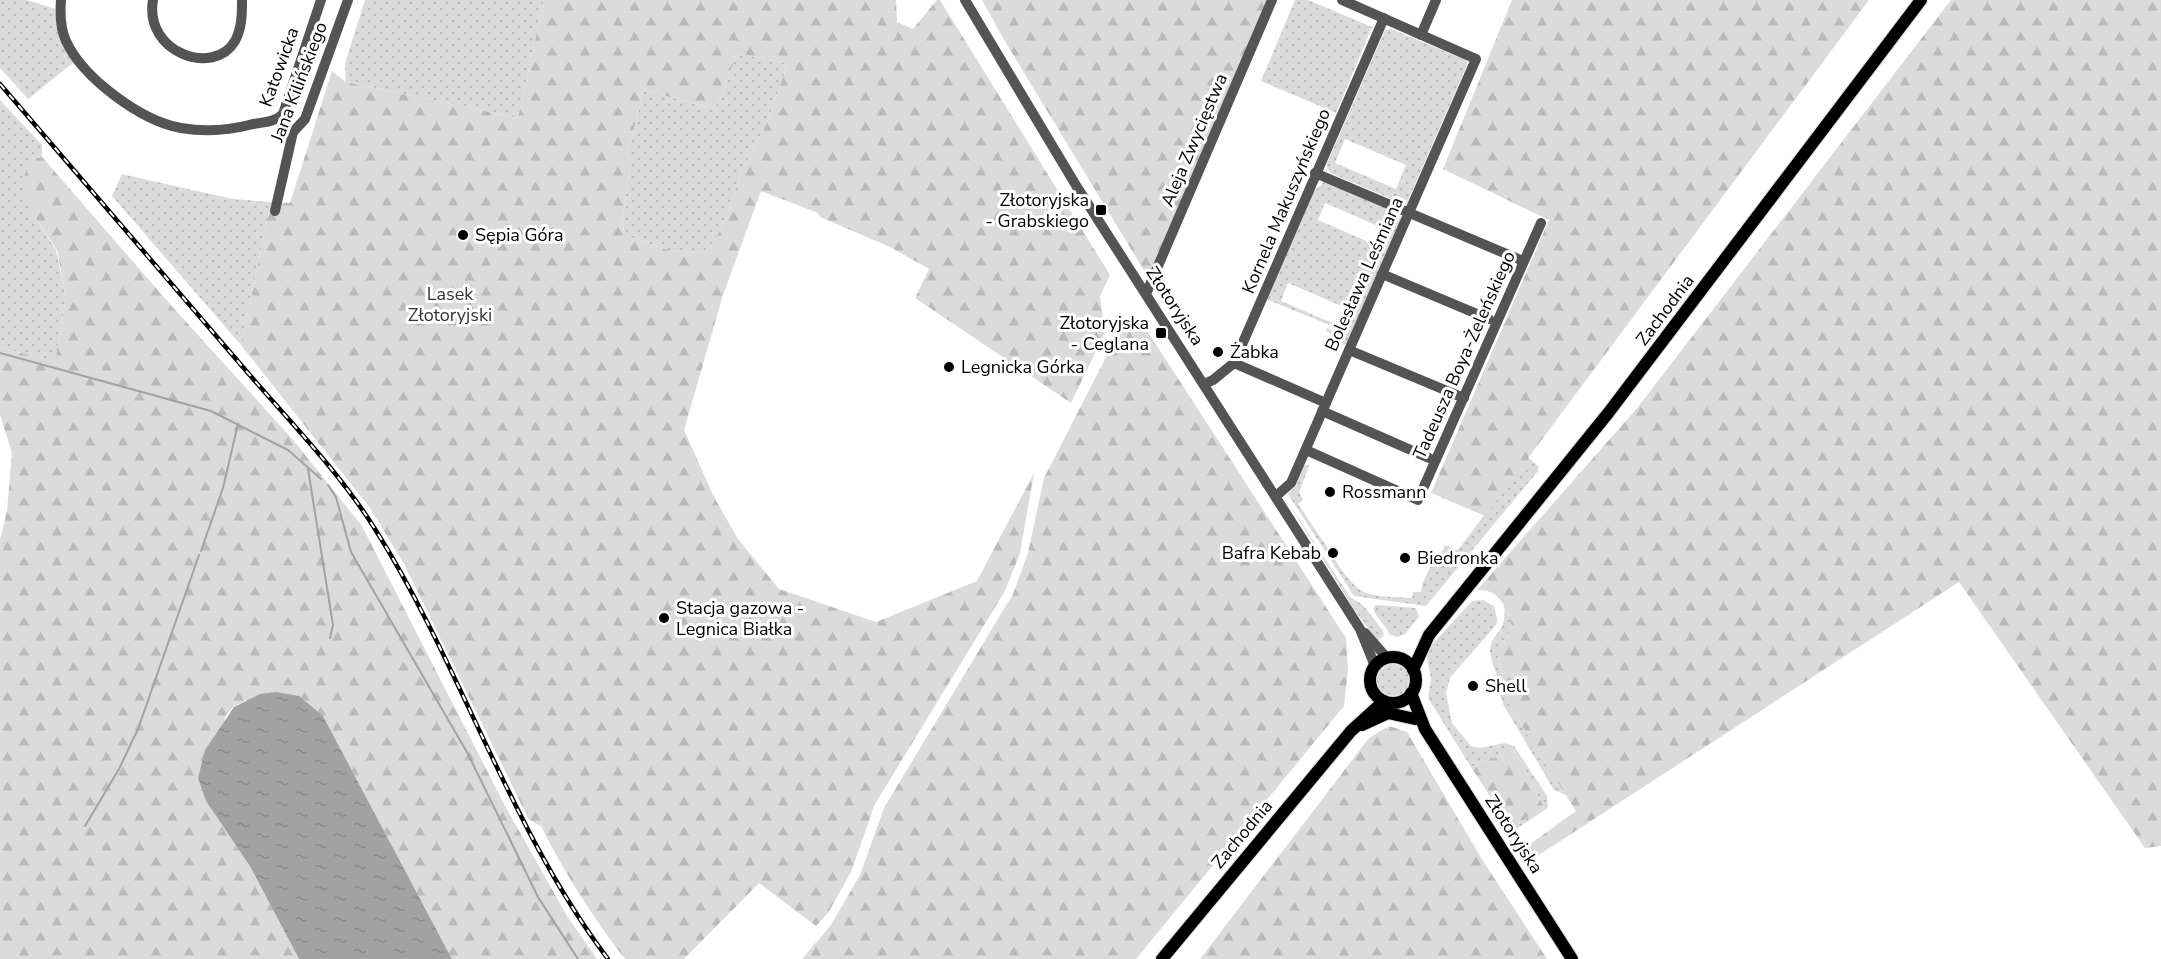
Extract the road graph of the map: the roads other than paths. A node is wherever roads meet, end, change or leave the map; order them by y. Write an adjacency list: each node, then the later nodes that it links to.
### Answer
1 (61, 0): 4 (street, Katowicka)
2 (153, 0): 3 (street)
3 (242, 0)
4 (321, 0)
5 (348, 0): 14 (street, Jana Kilińskiego)
6 (965, 0): 19 (street, Złotoryjska)
7 (1272, 0): 19 (street, Aleja Zwycięstwa)
8 (1342, 0): 11 (street)
9 (1436, 0): 12 (street)
10 (1921, 0): 30 (main road, Zachodnia)
11 (1384, 18): 12 (street); 13 (street, Kornela Makuszyńskiego)
12 (1421, 35): 15 (street, Bolesława Leśmiana)
13 (1315, 173): 15 (street); 22 (street, Kornela Makuszyńskiego)
14 (275, 211)
15 (1409, 213): 17 (street); 18 (street, Bolesława Leśmiana)
16 (1541, 223): 17 (street, Tadeusza Boya-Żeleńskiego)
17 (1523, 261): 24 (street, Tadeusza Boya-Żeleńskiego)
18 (1382, 274): 20 (street); 21 (street, Bolesława Leśmiana)
19 (1146, 294): 23 (street, Złotoryjska)
20 (1489, 319)
21 (1349, 350): 24 (street); 25 (street, Bolesława Leśmiana)
22 (1234, 363): 23 (street); 25 (street)
23 (1204, 384): 28 (street, Złotoryjska)
24 (1464, 398): 26 (street, Tadeusza Boya-Żeleńskiego)
25 (1324, 407): 26 (street, Bolesława Leśmiana); 27 (street)
26 (1306, 450): 28 (street, Bolesława Leśmiana)
27 (1429, 458)
28 (1276, 496): 29 (street, Złotoryjska)
29 (1360, 628): 31 (street, Złotoryjska); 33 (street, Złotoryjska)
30 (1429, 636): 32 (main road, Zachodnia); 34 (main road, Zachodnia)
31 (1387, 658): 32 (main road); 33 (main road)
32 (1401, 658): 34 (main road)
33 (1375, 666): 35 (main road)
34 (1413, 670): 36 (main road)
35 (1372, 688): 37 (main road); 40 (main road, Zachodnia)
36 (1411, 693): 37 (main road); 39 (main road, Złotoryjska)
37 (1390, 701): 38 (main road, Złotoryjska); 40 (main road, Zachodnia)
38 (1415, 719): 39 (main road, Złotoryjska); 40 (main road)
39 (1425, 729): 42 (main road, Złotoryjska)
40 (1351, 731): 41 (main road, Zachodnia)
41 (1162, 959)
42 (1572, 959)

